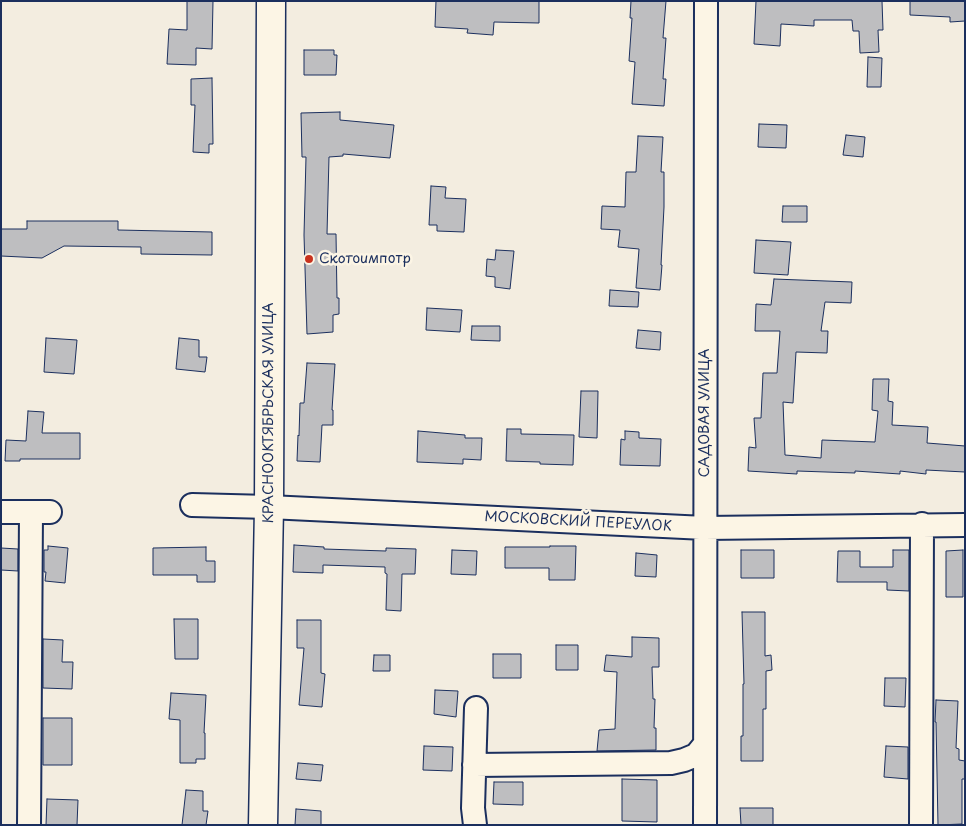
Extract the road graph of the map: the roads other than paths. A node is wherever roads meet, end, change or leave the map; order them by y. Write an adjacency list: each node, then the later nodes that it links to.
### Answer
1 (271, 1): 4 (main road, КРАСНООКТЯБРЬСКАЯ УЛИЦА)
2 (706, 1): 8 (street, САДОВАЯ УЛИЦА)
3 (192, 505): 4 (street, МОСКОВСКИЙ ПЕРЕУЛОК)
4 (269, 507): 8 (street, МОСКОВСКИЙ ПЕРЕУЛОК); 13 (main road, КРАСНООКТЯБРЬСКАЯ УЛИЦА)
5 (1, 512): 12 (street)
6 (922, 524): 7 (street, МОСКОВСКИЙ ПЕРЕУЛОК); 8 (street, МОСКОВСКИЙ ПЕРЕУЛОК); 16 (street)
7 (965, 525)
8 (705, 528): 10 (street, САДОВАЯ УЛИЦА)
9 (476, 708): 11 (street)
10 (705, 744): 11 (street); 15 (street, САДОВАЯ УЛИЦА)
11 (474, 765): 14 (street)
12 (28, 825)
13 (263, 825)
14 (474, 825)
15 (705, 825)
16 (921, 825)

